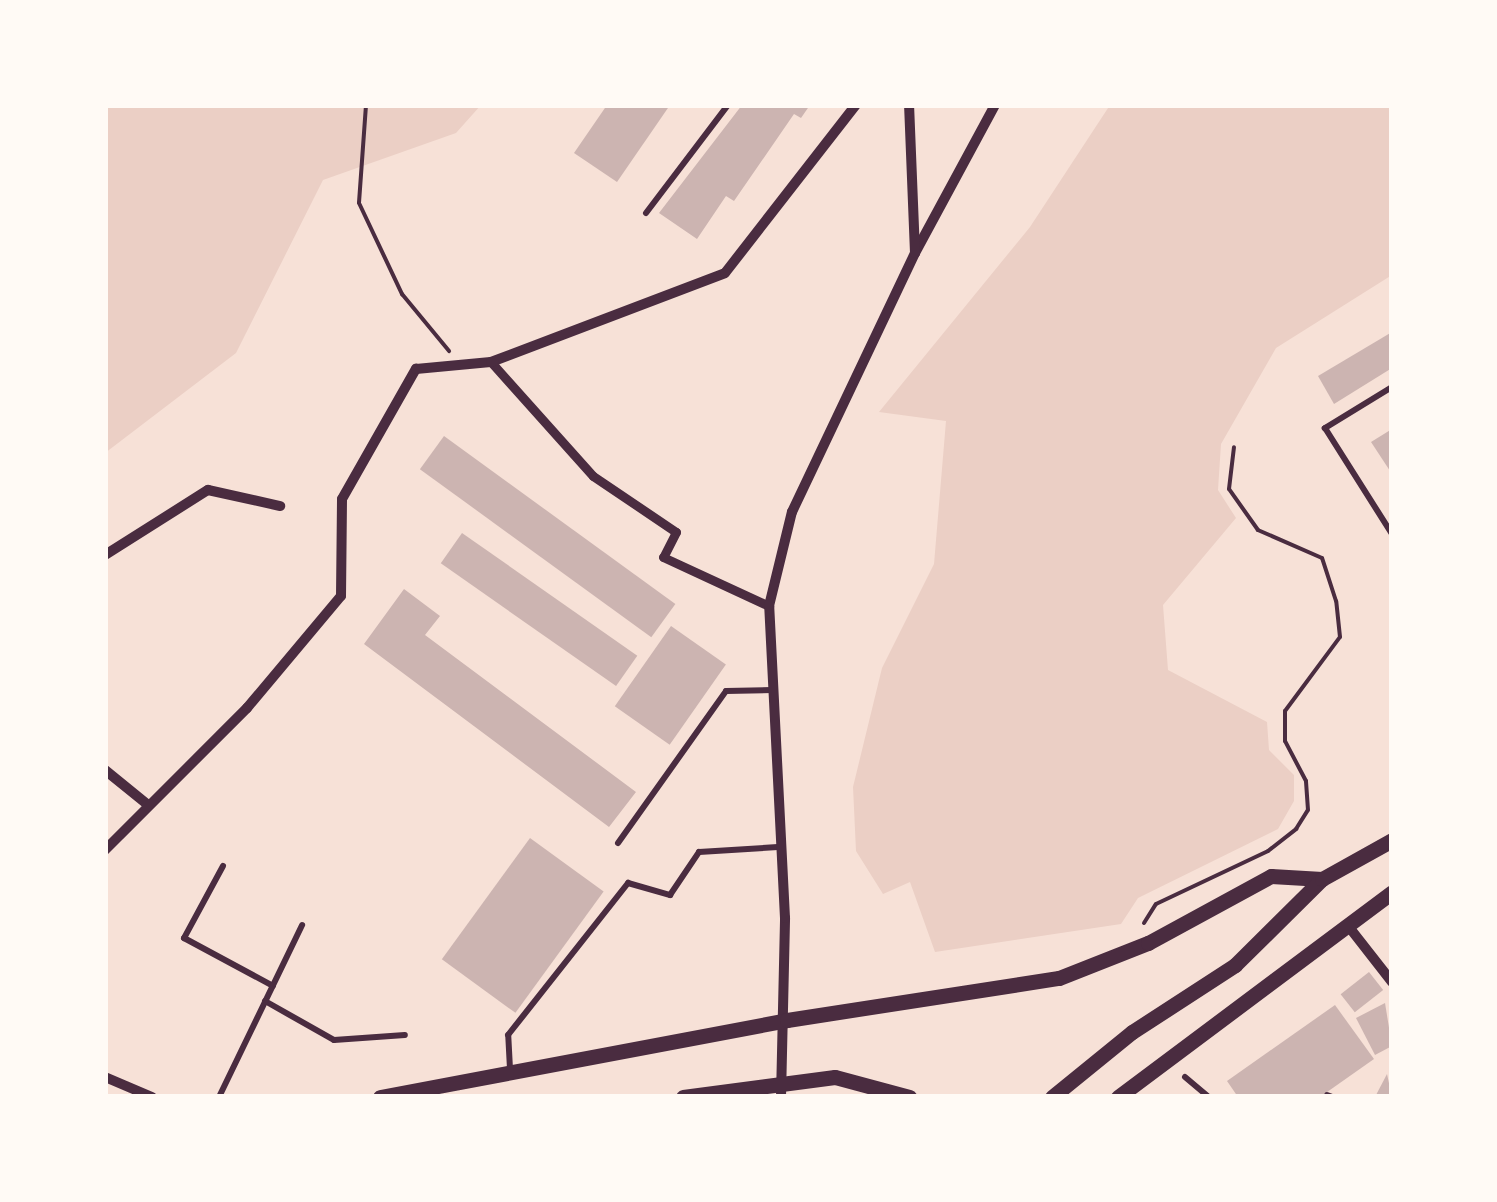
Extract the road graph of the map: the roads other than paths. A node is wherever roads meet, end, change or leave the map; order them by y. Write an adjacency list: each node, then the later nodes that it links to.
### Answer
1 (728, 105): 5 (lane)
2 (856, 105): 7 (street)
3 (909, 105): 6 (street)
4 (995, 105): 6 (street)
5 (646, 213)
6 (915, 253): 12 (street)
7 (491, 362): 12 (street); 15 (street)
8 (1392, 388): 10 (lane)
9 (280, 506): 11 (street)
10 (1391, 532)
11 (105, 555)
12 (770, 606): 13 (street)
13 (772, 690): 17 (lane); 18 (street)
14 (105, 770): 15 (street)
15 (148, 805): 19 (street)
16 (1392, 840): 21 (street)
17 (618, 843)
18 (778, 847): 28 (street); 30 (lane)
19 (105, 850)
20 (223, 866): 26 (lane)
21 (1322, 879): 28 (street); 39 (street)
22 (1392, 892): 24 (street)
23 (302, 925): 26 (lane)
24 (1349, 927): 25 (street); 40 (street)
25 (1392, 982)
26 (272, 986): 27 (lane)
27 (265, 1001): 29 (lane); 35 (lane)
28 (787, 1020): 30 (street); 33 (street)
29 (405, 1035)
30 (510, 1069): 36 (street)
31 (105, 1077): 34 (street)
32 (1185, 1077): 41 (lane)
33 (782, 1089): 37 (street); 38 (street)
34 (152, 1097)
35 (218, 1097)
36 (380, 1097)
37 (683, 1097)
38 (909, 1097)
39 (1052, 1097)
40 (1118, 1097)
41 (1209, 1097)

